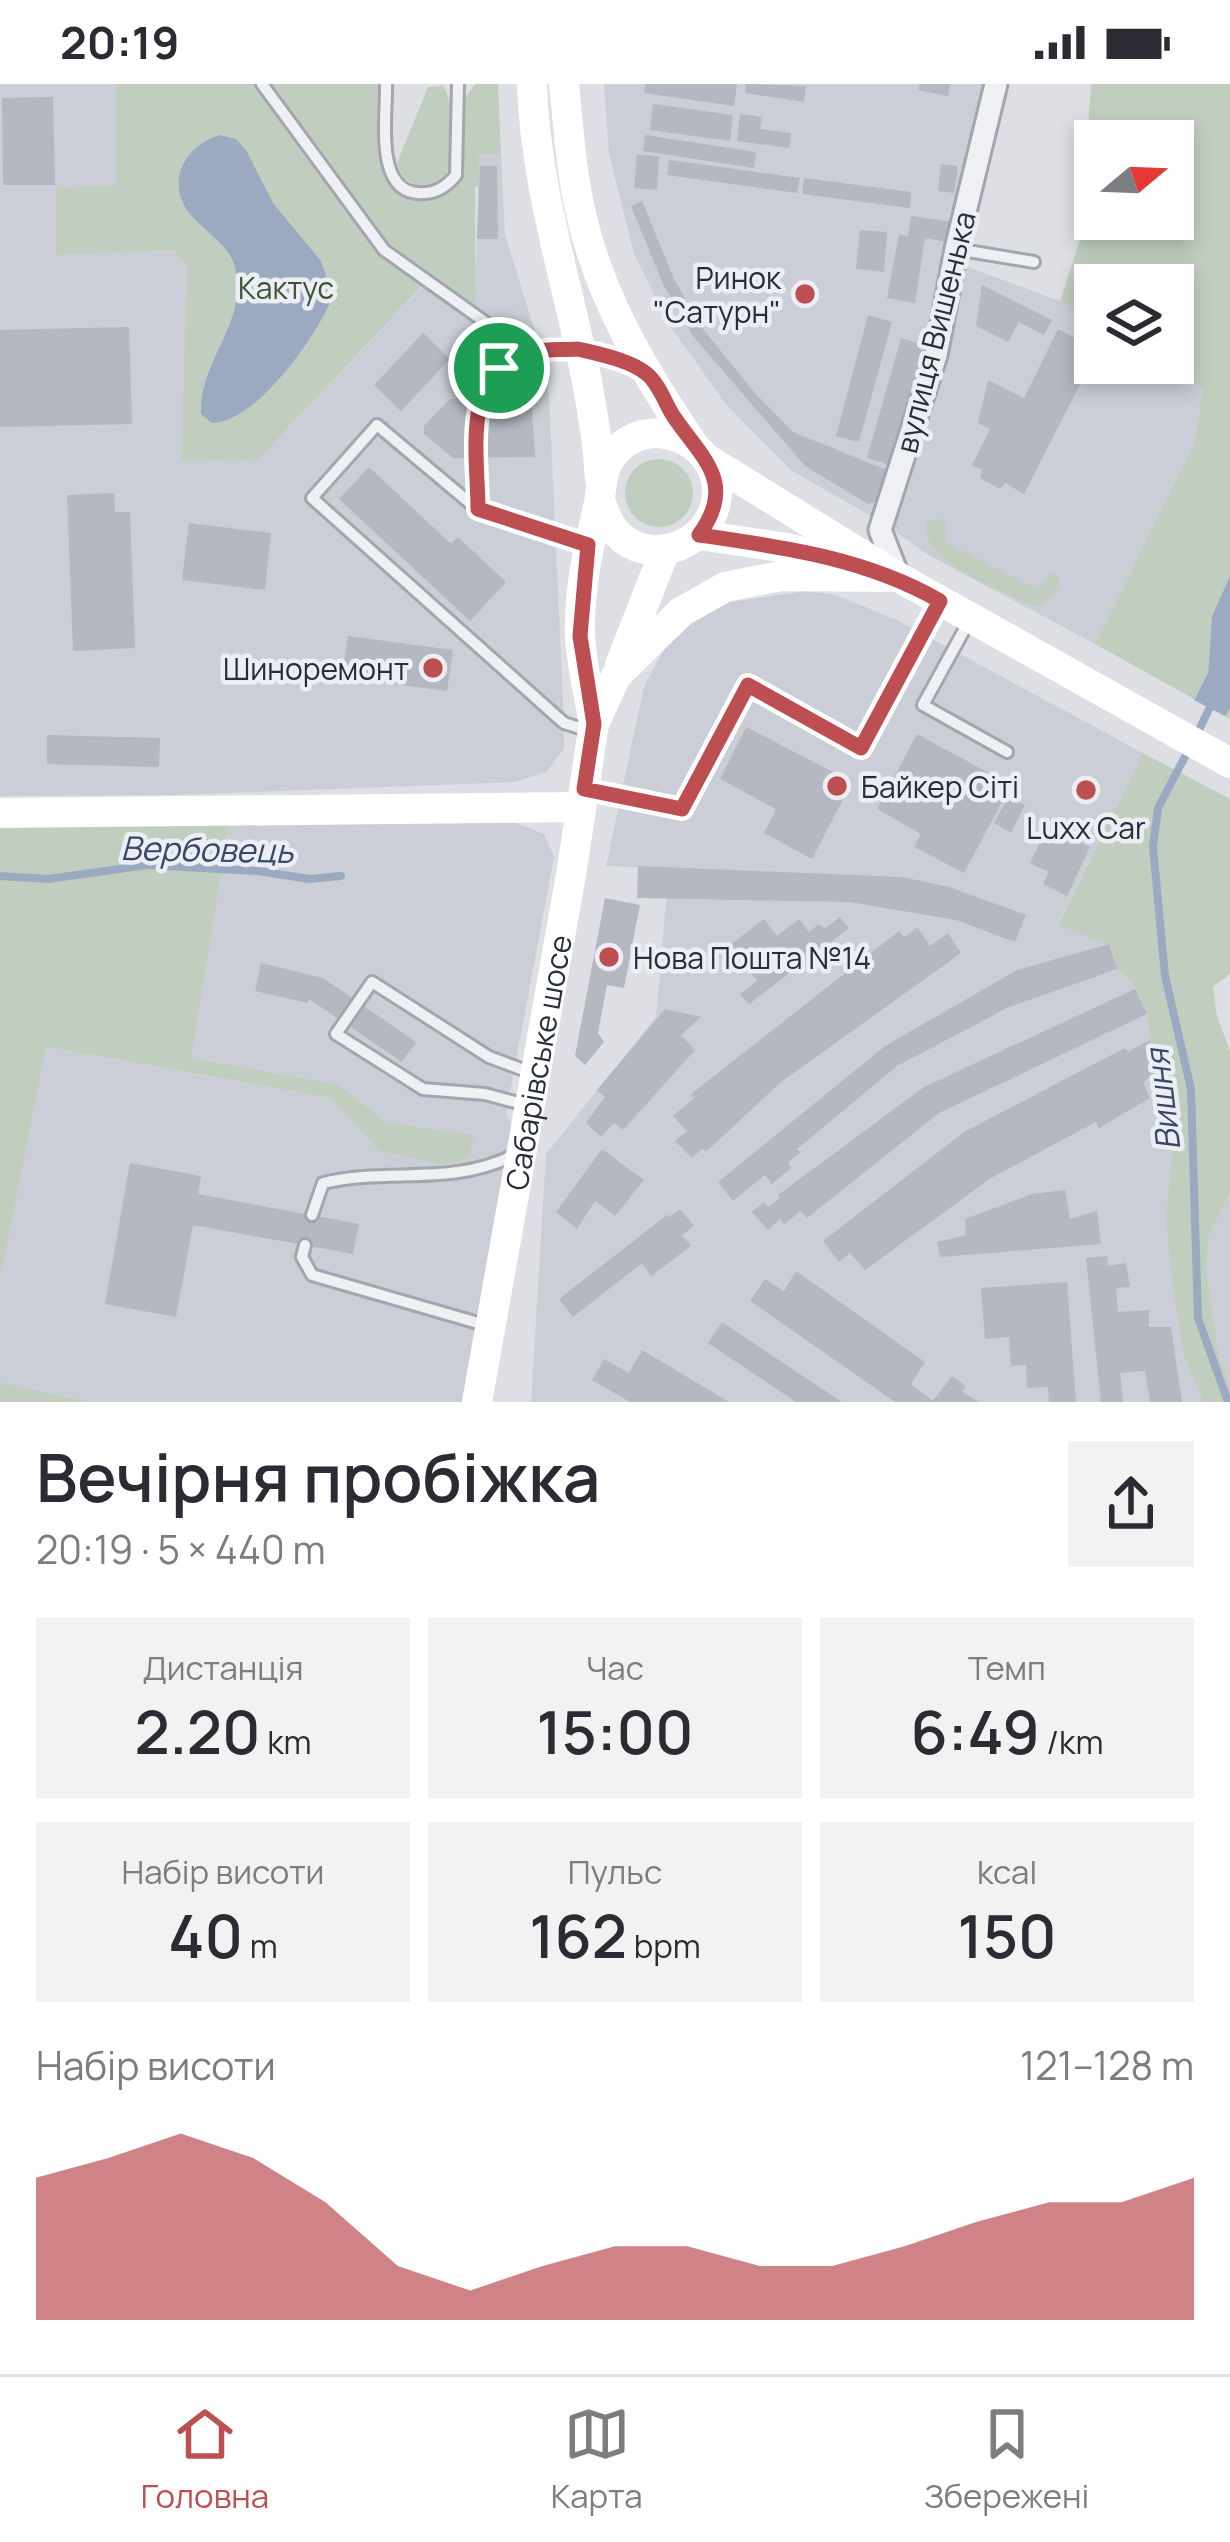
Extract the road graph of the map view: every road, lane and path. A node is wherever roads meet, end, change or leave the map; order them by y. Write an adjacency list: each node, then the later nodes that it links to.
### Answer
1 (262, 84): 10 (lane)
2 (386, 84): 3 (lane)
3 (458, 84)
4 (532, 84): 9 (street)
5 (564, 84): 11 (street)
6 (995, 84): 7 (street, вулиця Вишенька)
7 (956, 249): 8 (lane); 18 (street, вулиця Вишенька)
8 (1034, 262)
9 (578, 349): 10 (lane); 11 (lane); 13 (street)
10 (527, 352): 14 (lane)
11 (649, 375): 12 (street)
12 (700, 452): 13 (street); 15 (street); 18 (street)
13 (600, 492): 16 (street); 17 (street)
14 (478, 509): 16 (lane); 22 (lane)
15 (699, 535): 17 (street); 18 (street)
16 (588, 545): 22 (street)
17 (665, 550): 21 (street)
18 (898, 577): 19 (street); 21 (street)
19 (940, 601): 20 (street); 25 (lane)
20 (971, 618): 23 (lane); 24 (street)
21 (616, 676): 22 (street)
22 (593, 728): 25 (street, Сабарівське шосе)
23 (1006, 752)
24 (1230, 763)
25 (582, 798): 26 (street); 27 (street, Сабарівське шосе)
26 (0, 813)
27 (536, 1074): 28 (street, Сабарівське шосе); 28 (lane)
28 (529, 1106): 29 (street, Сабарівське шосе)
29 (522, 1150): 30 (lane); 32 (street, Сабарівське шосе)
30 (312, 1215)
31 (305, 1245): 32 (lane)
32 (489, 1327): 33 (street, Сабарівське шосе)
33 (477, 1402)

